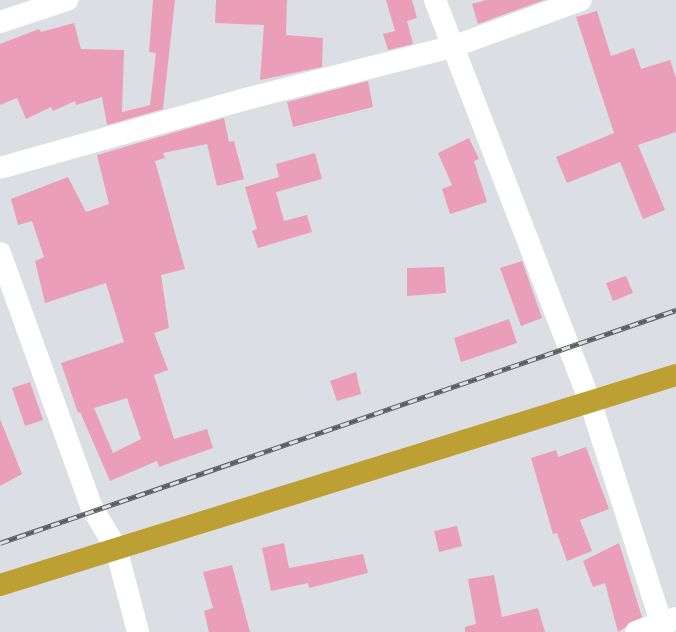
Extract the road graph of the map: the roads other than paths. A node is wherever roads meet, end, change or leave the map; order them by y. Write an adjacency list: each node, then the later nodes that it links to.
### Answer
1 (67, 0): 4 (street)
2 (435, 0): 5 (street)
3 (581, 0): 5 (street)
4 (0, 22)
5 (452, 47): 6 (street); 9 (street)
6 (0, 168)
7 (0, 253): 10 (street)
8 (676, 375): 9 (highway)
9 (591, 404): 10 (highway); 12 (street)
10 (116, 548): 11 (highway); 13 (street)
11 (0, 585)
12 (667, 624): 14 (street)
13 (138, 632)
14 (636, 632)

